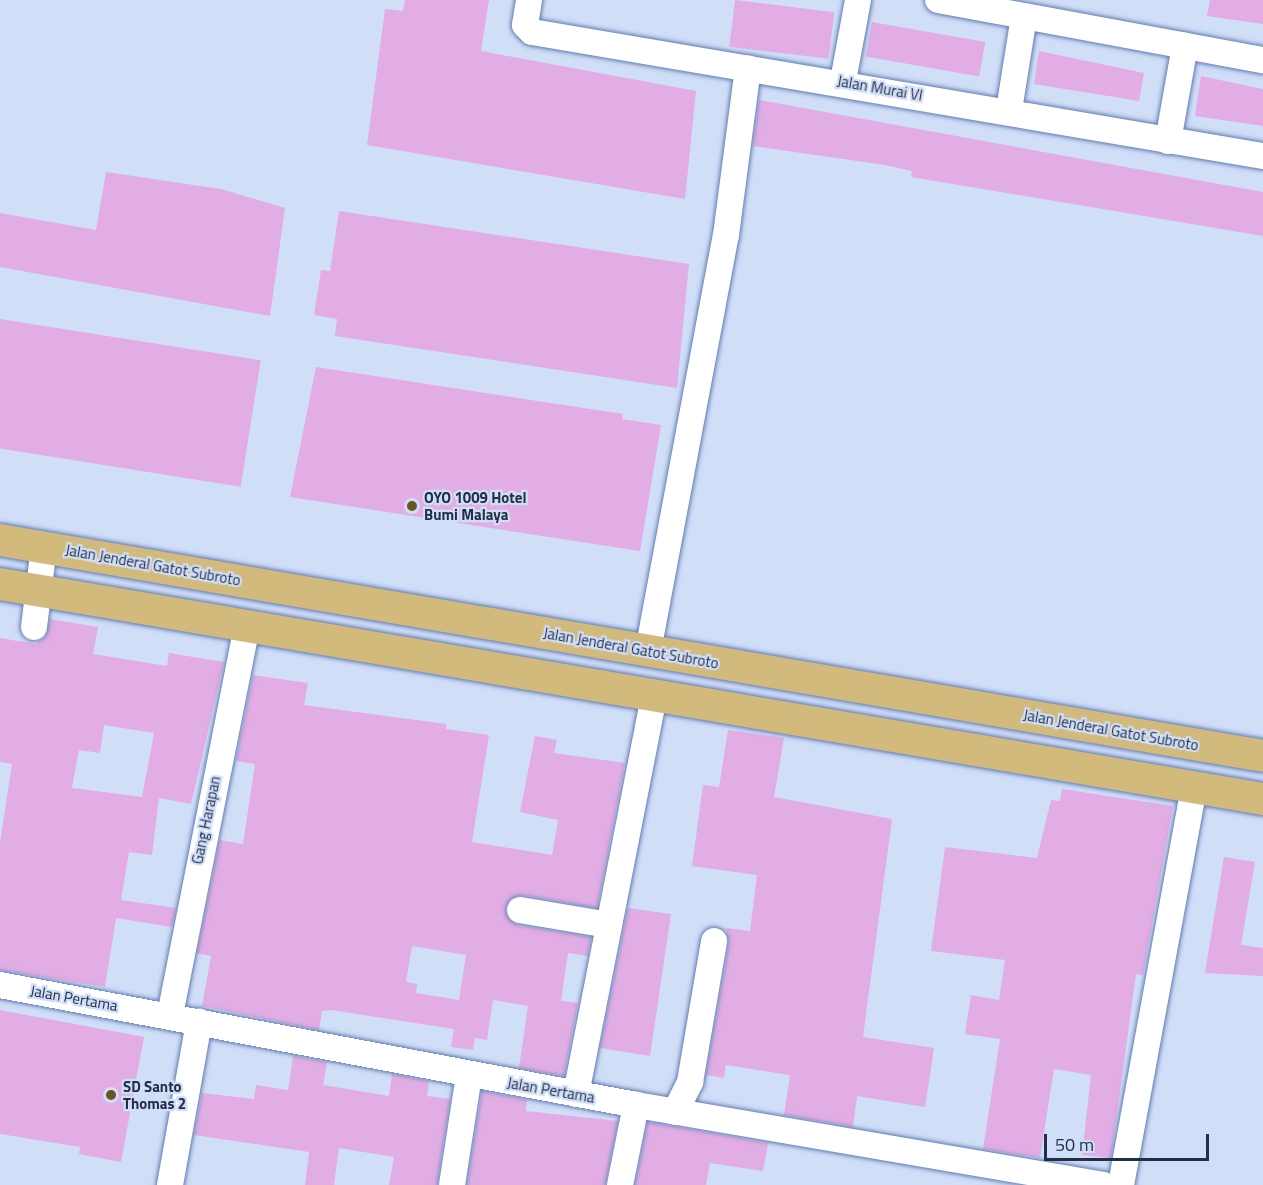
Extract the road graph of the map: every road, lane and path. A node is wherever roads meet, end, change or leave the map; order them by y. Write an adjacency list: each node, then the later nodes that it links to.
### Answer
1 (529, 0): 7 (street, Jalan Murai VI)
2 (858, 0): 8 (street)
3 (938, 0): 4 (street)
4 (1024, 16): 5 (street); 9 (street)
5 (1185, 46): 6 (street); 10 (street)
6 (1263, 60)
7 (748, 68): 8 (street, Jalan Murai VI); 18 (street)
8 (843, 81): 9 (street, Jalan Murai VI)
9 (1009, 110): 10 (street, Jalan Murai VI)
10 (1168, 141): 11 (street, Jalan Murai VI)
11 (1263, 156)
12 (0, 540): 13 (main road, Jalan Jenderal Gatot Subroto)
13 (44, 547): 15 (street); 18 (main road, Jalan Jenderal Gatot Subroto)
14 (0, 584): 15 (main road)
15 (38, 591): 16 (main road); 17 (street)
16 (247, 626): 19 (main road); 27 (street, Gang Harapan)
17 (34, 627)
18 (648, 651): 20 (main road, Jalan Jenderal Gatot Subroto)
19 (654, 696): 21 (main road); 24 (street)
20 (1263, 756)
21 (1194, 788): 22 (main road); 38 (street)
22 (1263, 799)
23 (520, 910): 24 (street)
24 (609, 925): 30 (street)
25 (714, 941): 32 (street)
26 (0, 985): 27 (street, Jalan Pertama)
27 (170, 1015): 28 (street, Jalan Pertama)
28 (199, 1022): 29 (street, Jalan Pertama); 34 (street)
29 (469, 1075): 30 (street, Jalan Pertama); 35 (street)
30 (576, 1094): 31 (street, Jalan Pertama)
31 (636, 1105): 32 (street, Jalan Pertama); 36 (street)
32 (675, 1112): 33 (street, Jalan Pertama)
33 (981, 1177): 37 (street, Jalan Pertama)
34 (170, 1185)
35 (452, 1185)
36 (620, 1185)
37 (1103, 1185)
38 (1121, 1185)

